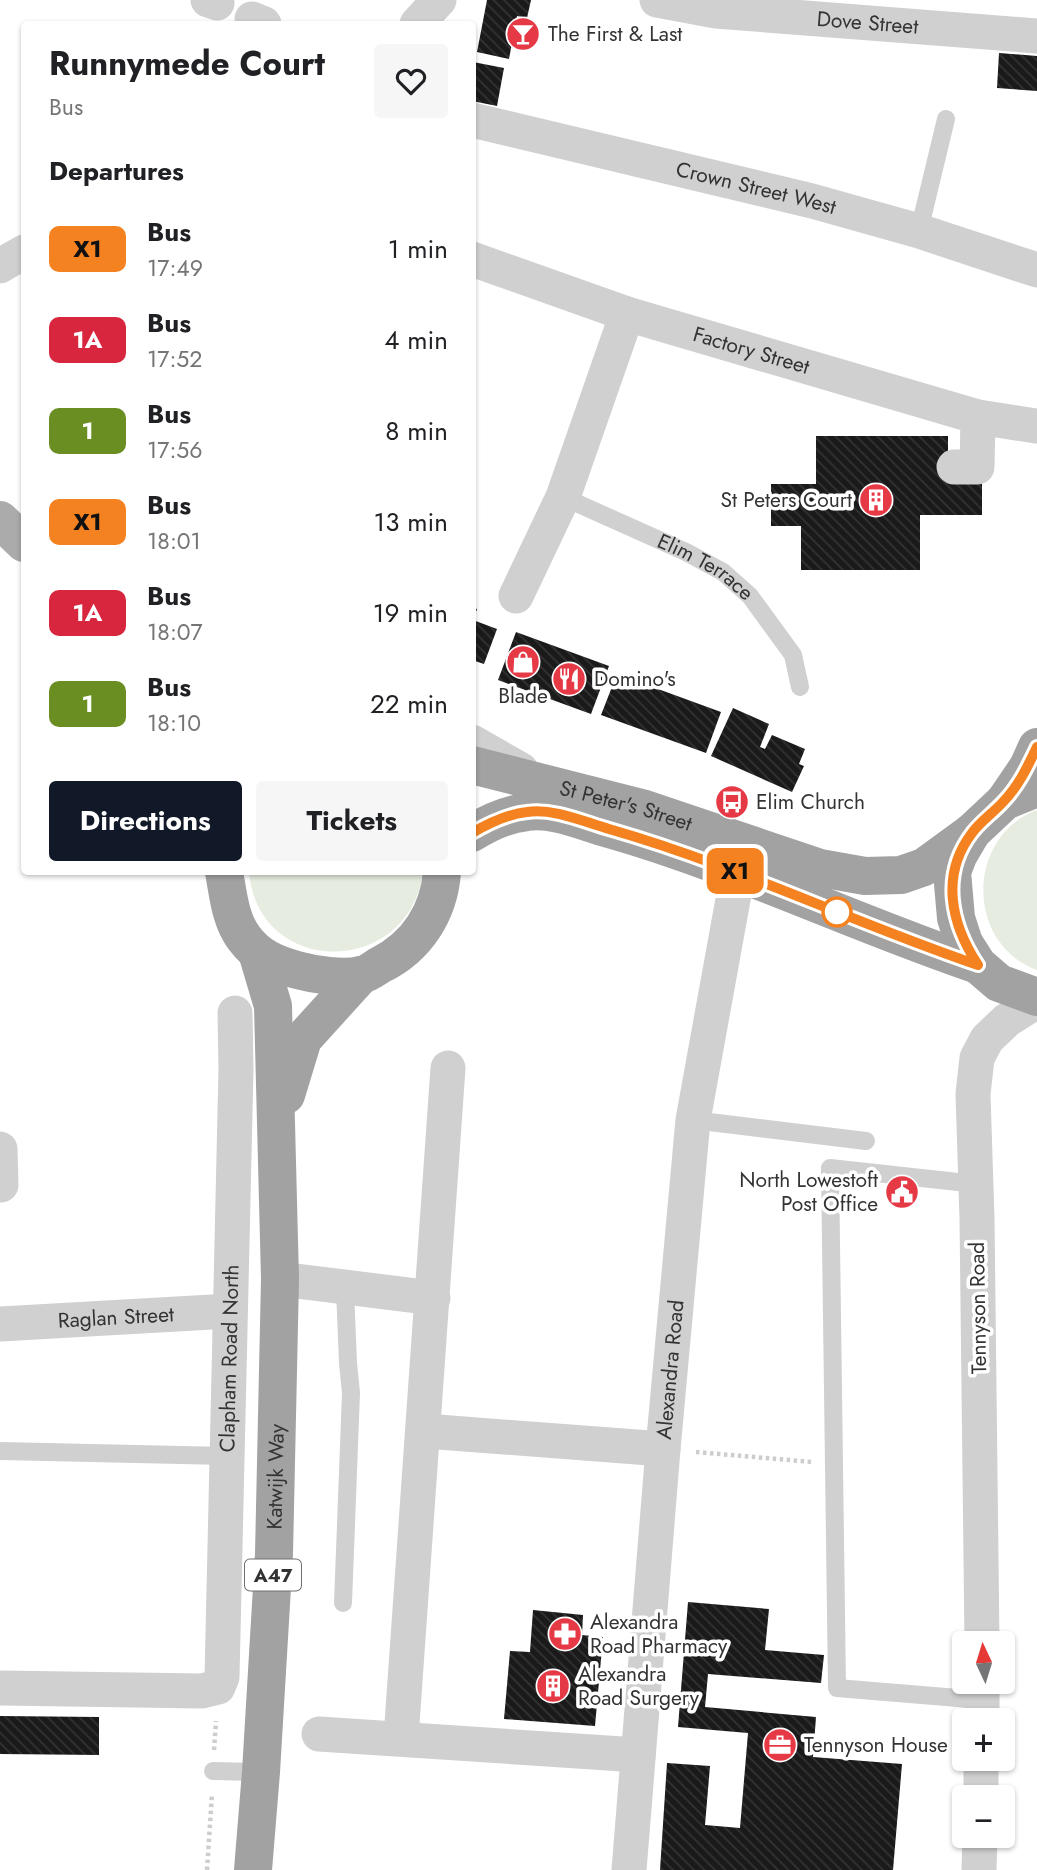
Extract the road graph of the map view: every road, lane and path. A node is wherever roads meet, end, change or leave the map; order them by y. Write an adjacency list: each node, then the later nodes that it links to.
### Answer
1 (439, 0): 4 (street)
2 (657, 0): 3 (street, Dove Street)
3 (809, 10): 5 (street, Dove Street)
4 (420, 21)
5 (1037, 36)
6 (946, 119): 8 (lane)
7 (476, 121): 8 (street, Crown Street West)
8 (919, 231): 12 (street, Crown Street West)
9 (21, 254): 11 (street)
10 (476, 260): 13 (street, Factory Street)
11 (0, 266)
12 (1037, 270)
13 (627, 314): 14 (street, Factory Street); 17 (street)
14 (978, 417): 15 (street, Factory Street); 16 (street)
15 (1036, 426)
16 (954, 467)
17 (563, 497): 20 (street); 21 (lane, Elim Terrace)
18 (0, 520): 19 (main road)
19 (21, 540)
20 (516, 596)
21 (800, 687)
22 (476, 745): 25 (street)
23 (1037, 747): 26 (highway)
24 (476, 766): 25 (highway, St Peter's Street)
25 (542, 783): 28 (highway, St Peter's Street)
26 (1021, 794): 28 (highway)
27 (476, 830): 29 (highway, St Peter's Street)
28 (972, 832): 33 (highway)
29 (738, 872): 33 (highway, St Peter's Street); 38 (street, Alexandra Road)
30 (225, 875): 32 (highway)
31 (441, 875): 34 (highway)
32 (257, 952): 34 (highway); 39 (highway, Katwijk Way / A47)
33 (978, 965): 35 (highway)
34 (361, 975): 39 (highway, Katwijk Way / A47)
35 (1037, 999): 43 (street, Tennyson Road)
36 (235, 1013): 47 (street, Clapham Road North)
37 (448, 1068): 46 (street)
38 (693, 1120): 40 (lane); 50 (street, Alexandra Road)
39 (277, 1124): 44 (highway, Katwijk Way / A47)
40 (866, 1141)
41 (0, 1149): 42 (street)
42 (1, 1185)
43 (976, 1197): 53 (lane); 55 (street, Tennyson Road)
44 (280, 1279): 45 (street); 62 (highway, Katwijk Way / A47)
45 (345, 1289): 46 (street); 54 (lane)
46 (433, 1298): 49 (street)
47 (230, 1311): 48 (street, Raglan Street); 52 (street, Clapham Road North)
48 (0, 1324)
49 (425, 1431): 50 (street); 59 (street)
50 (663, 1449): 53 (path); 60 (street, Alexandra Road)
51 (0, 1451): 52 (lane)
52 (227, 1456): 56 (street, Clapham Road North)
53 (834, 1463): 57 (lane)
54 (343, 1603)
55 (982, 1631)
56 (0, 1688)
57 (982, 1701)
58 (319, 1734): 59 (street)
59 (401, 1738): 60 (street)
60 (638, 1755): 65 (street, Alexandra Road)
61 (213, 1770): 62 (lane)
62 (261, 1772): 64 (highway, Katwijk Way / A47)
63 (980, 1848): 66 (street)
64 (253, 1870)
65 (629, 1870)
66 (979, 1870)

